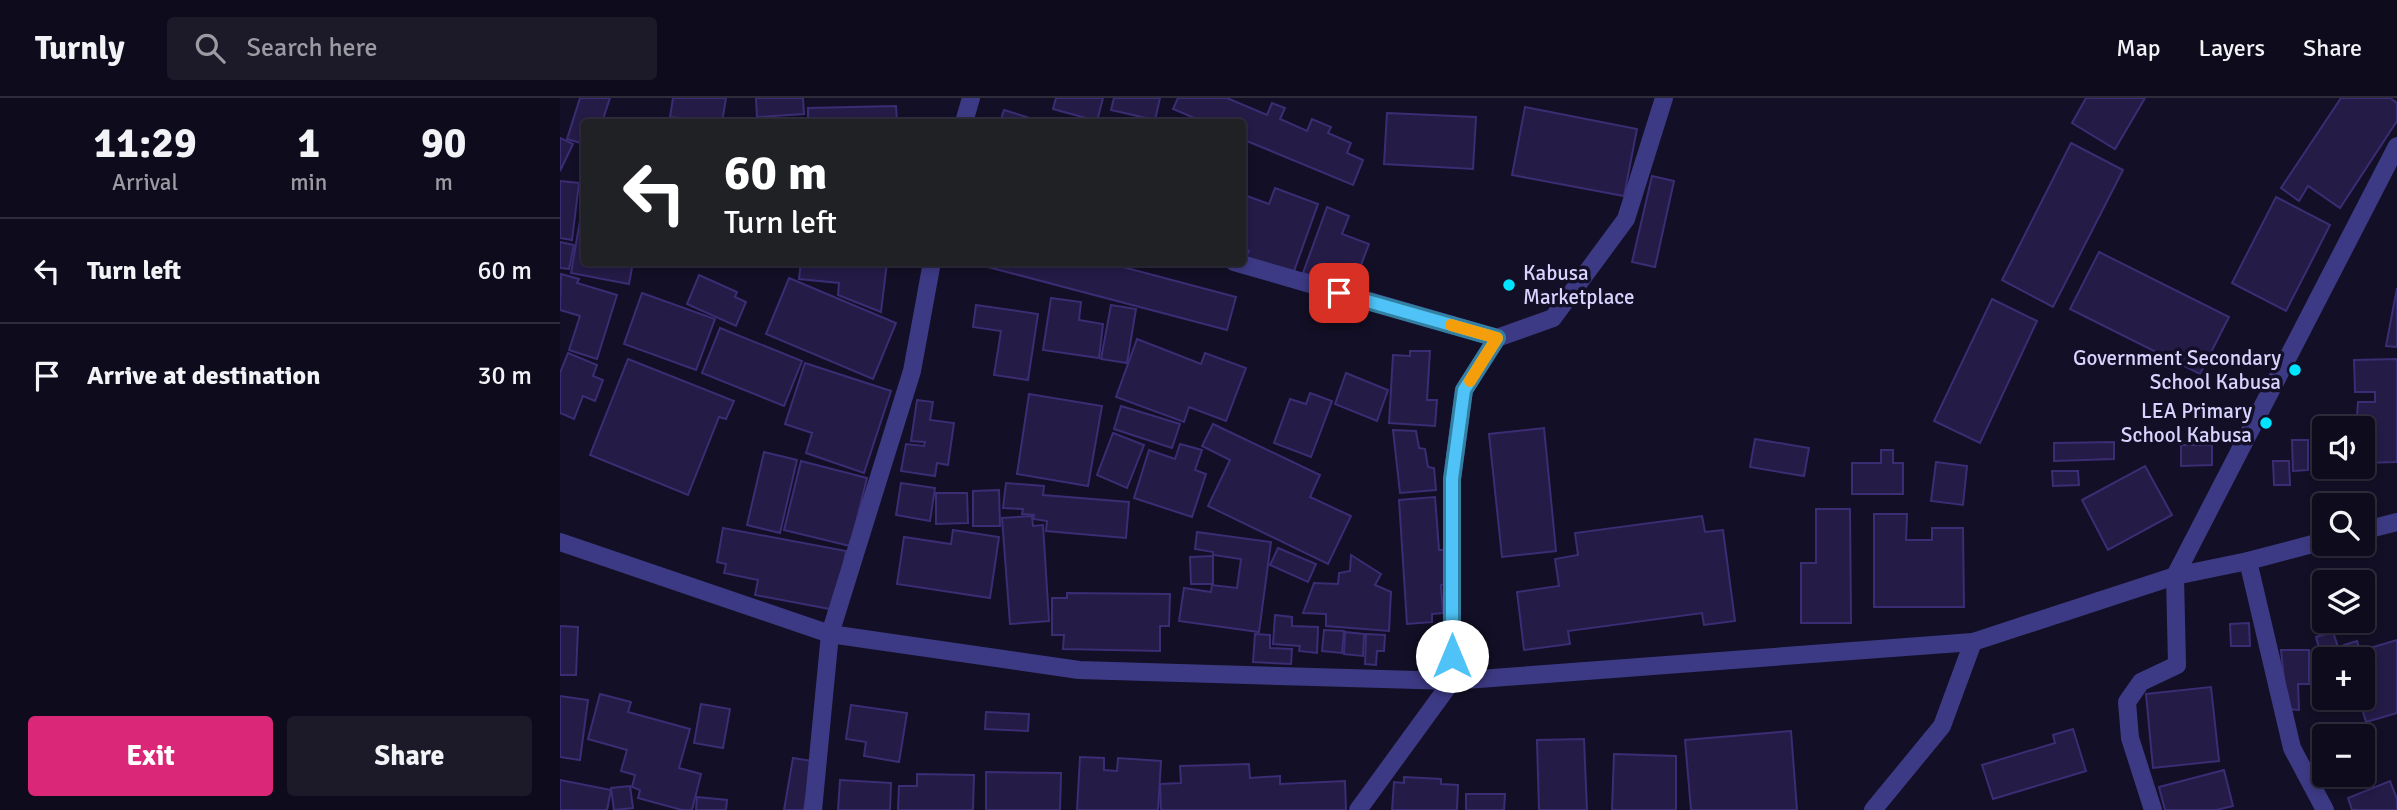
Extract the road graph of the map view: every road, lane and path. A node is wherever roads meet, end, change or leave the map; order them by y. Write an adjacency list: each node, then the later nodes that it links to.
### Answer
1 (971, 98): 3 (street)
2 (1664, 98): 7 (street)
3 (965, 119)
4 (2397, 146): 13 (street)
5 (1246, 265): 7 (street)
6 (931, 266): 14 (street)
7 (1497, 338): 16 (street)
8 (2397, 522): 9 (street)
9 (2375, 528)
10 (560, 542): 14 (street)
11 (2312, 544): 12 (street)
12 (2248, 561): 13 (street); 21 (street)
13 (2175, 576): 15 (street); 20 (street)
14 (830, 634): 16 (street); 17 (street)
15 (1973, 642): 16 (street); 19 (street)
16 (1452, 681): 18 (street)
17 (813, 810)
18 (1358, 810)
19 (1873, 810)
20 (2153, 810)
21 (2325, 810)

